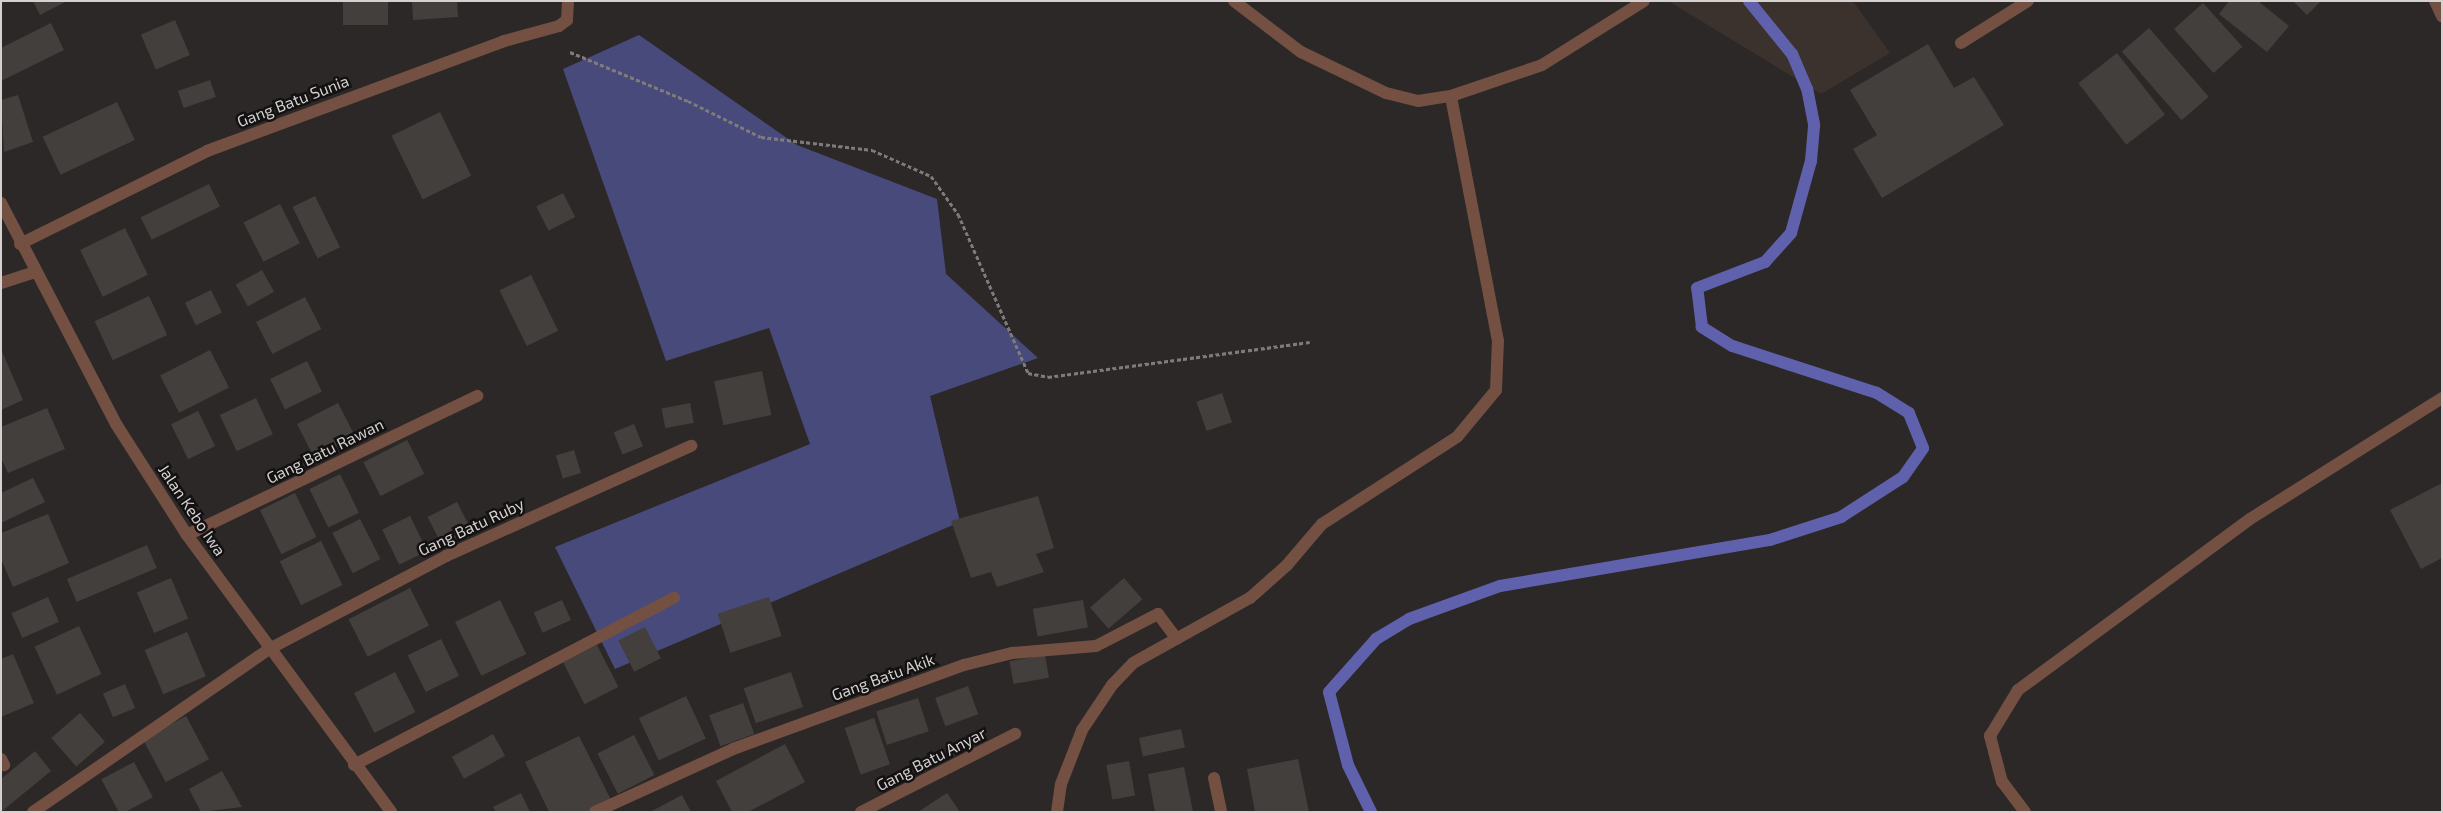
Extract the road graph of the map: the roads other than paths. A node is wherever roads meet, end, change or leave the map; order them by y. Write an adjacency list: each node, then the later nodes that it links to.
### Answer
1 (568, 1): 10 (street, Gang Batu Sunia)
2 (1234, 1): 8 (street)
3 (1644, 1): 8 (street)
4 (2028, 1): 7 (street)
5 (2435, 1): 6 (street)
6 (2442, 16)
7 (1961, 43)
8 (1451, 96): 18 (street)
9 (1, 203): 10 (street, Jalan Kebo Iwa)
10 (20, 244): 11 (street, Jalan Kebo Iwa)
11 (34, 272): 12 (street); 16 (street, Jalan Kebo Iwa)
12 (1, 283)
13 (477, 396): 16 (street, Gang Batu Rawan)
14 (2442, 398): 29 (street)
15 (691, 446): 19 (street, Gang Batu Ruby)
16 (187, 535): 19 (street, Jalan Kebo Iwa)
17 (674, 598): 21 (street)
18 (1177, 639): 25 (street, Gang Batu Akik); 27 (street)
19 (271, 648): 21 (street, Jalan Kebo Iwa); 23 (street, Gang Batu Ruby)
20 (1015, 734): 26 (street, Gang Batu Anyar)
21 (354, 765): 24 (street, Jalan Kebo Iwa)
22 (1214, 778): 28 (street)
23 (33, 812)
24 (391, 812)
25 (595, 812)
26 (861, 812)
27 (1057, 812)
28 (1221, 812)
29 (2025, 812)

